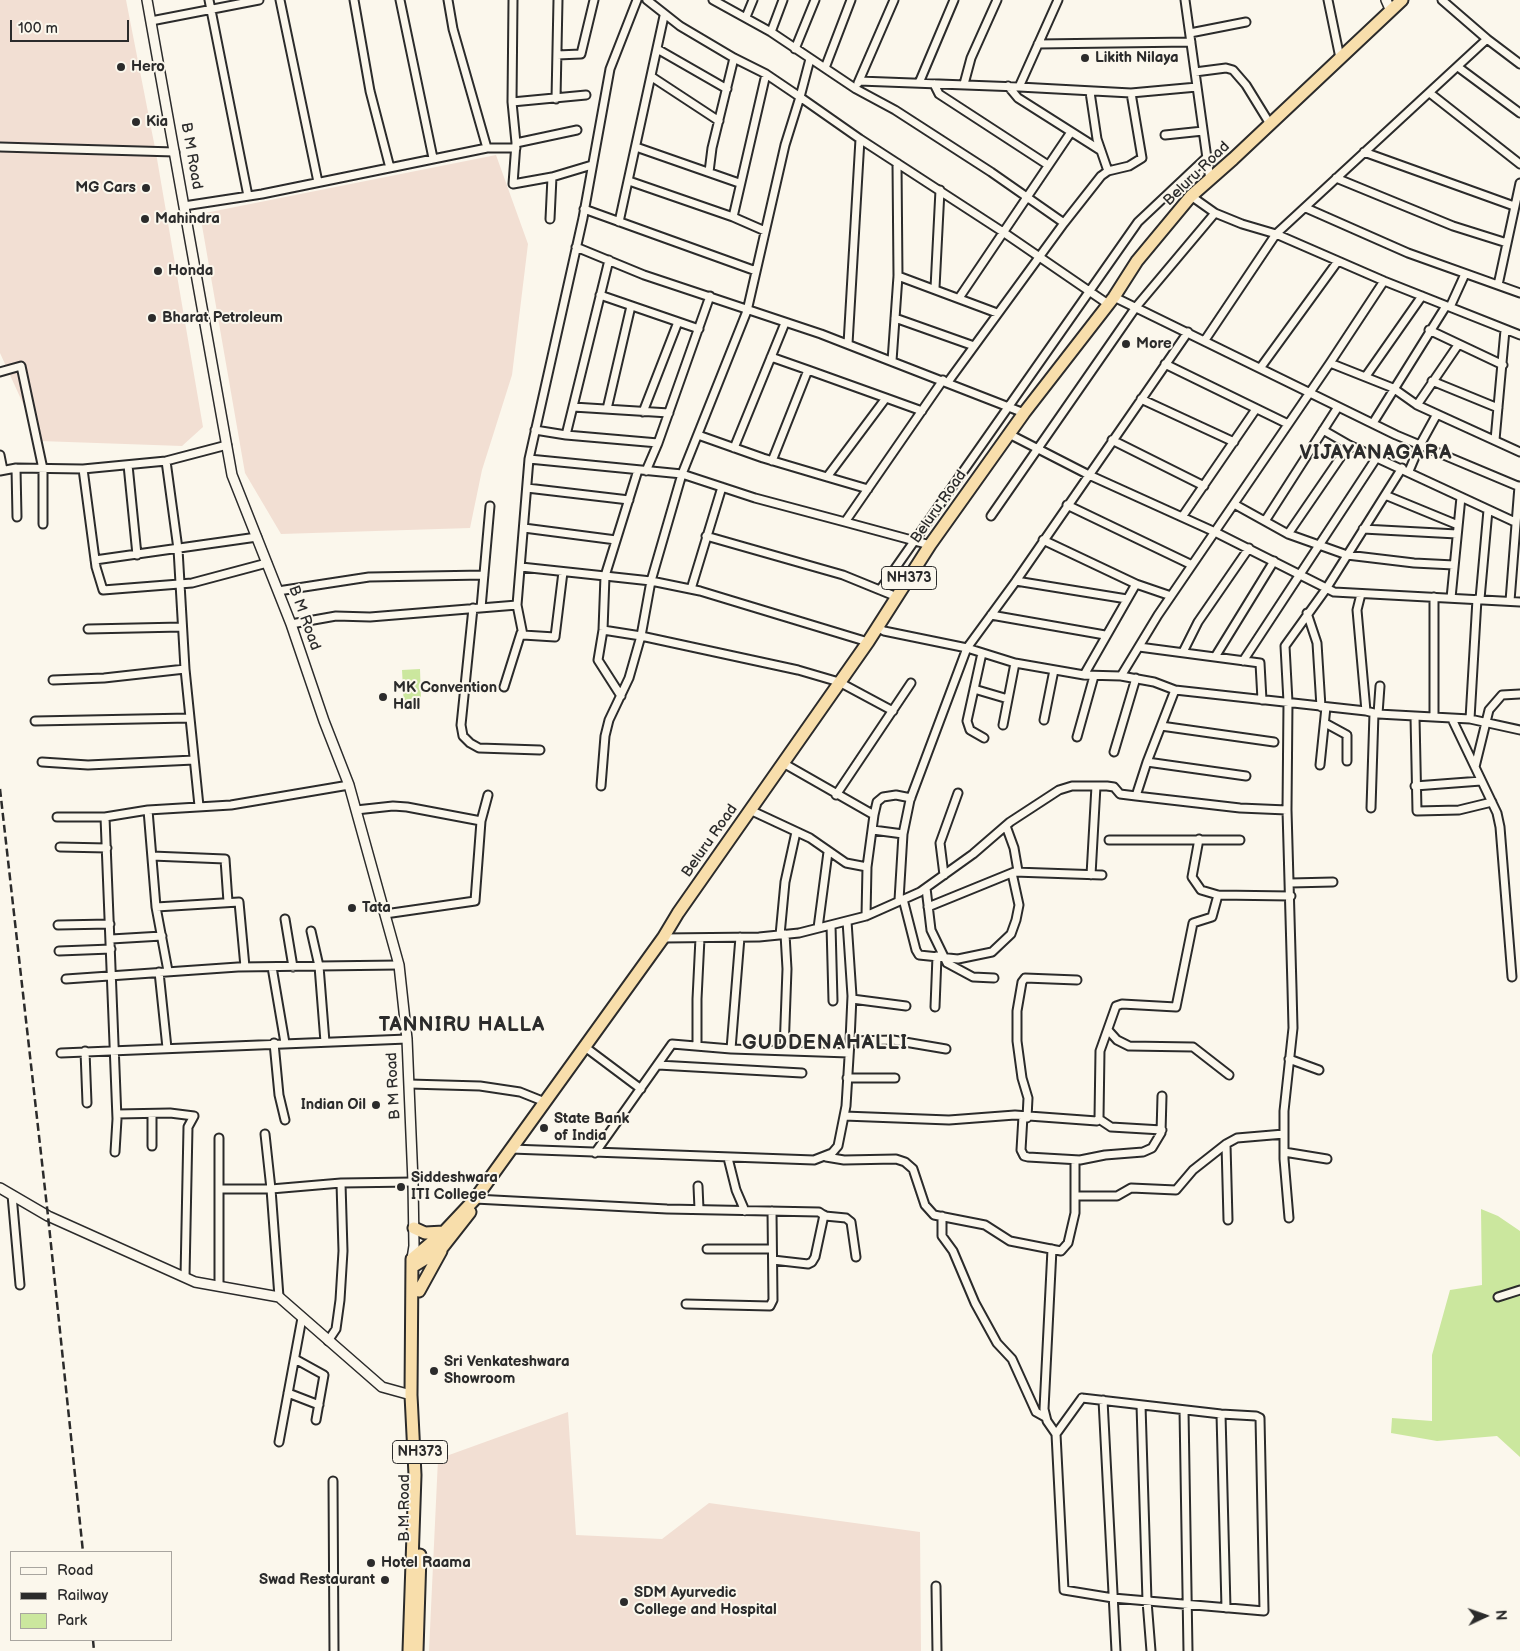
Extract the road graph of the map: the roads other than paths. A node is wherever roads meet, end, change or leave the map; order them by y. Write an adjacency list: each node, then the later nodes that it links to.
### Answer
1 (147, 0): 30 (street, B M Road)
2 (209, 0): 27 (street)
3 (259, 0): 27 (street)
4 (280, 0): 93 (street)
5 (354, 0): 86 (street)
6 (400, 0): 81 (street)
7 (448, 0): 76 (street)
8 (513, 0): 64 (street)
9 (558, 0): 39 (street)
10 (594, 0): 39 (street)
11 (637, 0): 84 (street)
12 (647, 0): 28 (street)
13 (713, 0): 29 (street)
14 (752, 0): 29 (street)
15 (783, 0): 32 (street)
16 (815, 0): 37 (street)
17 (851, 0): 45 (street)
18 (894, 0): 49 (street)
19 (954, 0): 50 (street)
20 (997, 0): 52 (street)
21 (1058, 0): 36 (street)
22 (1185, 0): 33 (street)
23 (1328, 0): 41 (street)
24 (1402, 0): 26 (highway, Beluru Road / NH373)
25 (1442, 0): 34 (street)
26 (1388, 5): 41 (highway, Beluru Road / NH373)
27 (211, 9): 30 (street); 97 (street)
28 (664, 16): 38 (street); 40 (street)
29 (746, 17): 32 (street)
30 (151, 21): 78 (street, B M Road)
31 (1246, 22): 33 (street)
32 (771, 32): 37 (street)
33 (1190, 32): 35 (street)
34 (1488, 39): 43 (street); 44 (street)
35 (1191, 42): 36 (street); 46 (street)
36 (1038, 44): 54 (street)
37 (795, 49): 42 (street)
38 (659, 50): 48 (street); 56 (street)
39 (557, 55): 63 (street)
40 (734, 58): 47 (street); 56 (street)
41 (1340, 58): 67 (highway, Beluru Road / NH373)
42 (810, 59): 45 (street); 62 (street)
43 (1520, 64)
44 (1458, 67): 60 (street); 65 (street)
45 (824, 68): 57 (street)
46 (1195, 72): 55 (street); 67 (street)
47 (766, 74): 62 (street); 94 (street)
48 (652, 76): 66 (street); 75 (street)
49 (859, 81): 50 (street); 57 (street)
50 (919, 84): 51 (street)
51 (934, 84): 52 (street); 85 (street)
52 (964, 84): 53 (street)
53 (1008, 86): 54 (street); 70 (street)
54 (1019, 87): 58 (street)
55 (1197, 87): 59 (street); 69 (street)
56 (727, 89): 66 (street)
57 (856, 89): 98 (street)
58 (1090, 92): 59 (street); 77 (street)
59 (1131, 94): 87 (street)
60 (1430, 94): 79 (street); 83 (street)
61 (586, 95): 63 (street)
62 (800, 97): 72 (street); 109 (street)
63 (556, 99): 64 (street)
64 (512, 102): 73 (street)
65 (1520, 113)
66 (719, 121): 88 (street)
67 (1270, 124): 91 (highway, Beluru Road / NH373)
68 (576, 130): 73 (street)
69 (1203, 131): 71 (street); 80 (street)
70 (1071, 132): 77 (street); 85 (street)
71 (1166, 135)
72 (860, 139): 82 (street); 144 (street)
73 (516, 146): 76 (street); 89 (street)
74 (0, 147): 78 (street)
75 (636, 147): 88 (street); 92 (street)
76 (487, 148): 81 (street)
77 (1100, 150): 87 (street)
78 (174, 152): 100 (street, B M Road)
79 (1364, 152): 90 (street); 101 (street)
80 (1207, 157): 91 (street); 123 (street)
81 (433, 158): 86 (street)
82 (897, 163): 96 (street); 119 (street)
83 (1520, 164)
84 (592, 165): 89 (street); 103 (street)
85 (1048, 165): 98 (street)
86 (390, 168): 93 (street)
87 (1108, 171): 108 (street)
88 (709, 172): 94 (street)
89 (552, 177): 106 (street)
90 (1336, 178): 102 (street); 112 (street)
91 (1210, 180): 99 (highway, Beluru Road / NH373)
92 (629, 181): 105 (street); 107 (street)
93 (318, 182): 97 (street)
94 (739, 183): 105 (street)
95 (1520, 183): 101 (street)
96 (940, 190): 110 (street); 122 (street)
97 (248, 196): 100 (street)
98 (1026, 196): 108 (street); 110 (street)
99 (1191, 196): 104 (street); 129 (highway, Beluru Road / NH373)
100 (184, 206): 185 (street, B M Road)
101 (1514, 206): 112 (street)
102 (1306, 208): 111 (street); 118 (street)
103 (584, 209): 107 (street); 113 (street)
104 (1214, 213): 111 (street); 131 (street)
105 (732, 217): 109 (street)
106 (550, 219)
107 (619, 222): 117 (street)
108 (1064, 223): 114 (street)
109 (765, 231): 117 (street)
110 (1003, 232): 114 (street); 128 (street)
111 (1276, 234): 116 (street); 143 (street)
112 (1507, 243): 121 (street)
113 (576, 246): 115 (street); 176 (street)
114 (1038, 256): 123 (street); 134 (street)
115 (608, 260): 125 (street); 126 (street)
116 (1338, 261): 120 (street); 152 (street)
117 (756, 271): 133 (street)
118 (1465, 274): 121 (street); 132 (street)
119 (898, 276): 122 (street); 135 (street)
120 (1384, 281): 127 (street); 149 (street)
121 (1498, 285): 124 (street)
122 (935, 288): 128 (street)
123 (1088, 291): 129 (street); 163 (street)
124 (1520, 294)
125 (600, 295): 130 (street); 164 (street)
126 (710, 296): 133 (street); 138 (street)
127 (1422, 296): 132 (street); 155 (street)
128 (959, 298): 134 (street)
129 (1111, 300): 131 (street); 171 (highway, Beluru Road / NH373)
130 (632, 306): 136 (street); 167 (street)
131 (1136, 307): 141 (street); 189 (street)
132 (1448, 307): 139 (street); 140 (street)
133 (746, 311): 137 (street); 180 (street)
134 (997, 313): 146 (street)
135 (895, 318): 146 (street); 148 (street)
136 (678, 322): 138 (street); 170 (street)
137 (785, 323): 144 (street); 147 (street)
138 (698, 329): 172 (street)
139 (1429, 330): 145 (street); 158 (street)
140 (1505, 330): 142 (street); 151 (street)
141 (1188, 332): 143 (street); 150 (street)
142 (1520, 335)
143 (1205, 340): 152 (street)
144 (848, 344): 148 (street)
145 (1458, 345): 151 (street); 157 (street)
146 (974, 346): 156 (street)
147 (771, 357): 153 (street); 188 (street)
148 (892, 361): 156 (street)
149 (1330, 363): 155 (street); 159 (street)
150 (1165, 364): 161 (street); 168 (street)
151 (1503, 365): 166 (street)
152 (1261, 367): 159 (street)
153 (808, 370): 160 (street); 195 (street)
154 (0, 372): 199 (street)
155 (1366, 376): 158 (street)
156 (946, 381): 163 (street); 169 (street)
157 (1432, 381): 162 (street); 166 (street)
158 (1393, 388): 162 (street); 174 (street)
159 (1309, 392): 165 (street); 175 (street)
160 (886, 398): 169 (street); 207 (street)
161 (1141, 399): 181 (street); 183 (street)
162 (1417, 404): 173 (street)
163 (1009, 406): 171 (street); 237 (street)
164 (573, 407): 167 (street); 179 (street)
165 (1338, 407): 174 (street); 177 (street)
166 (1498, 408): 182 (street)
167 (607, 409): 170 (street)
168 (1256, 409): 175 (street); 183 (street)
169 (922, 411): 212 (street)
170 (643, 412): 172 (street)
171 (1024, 413): 178 (highway, Beluru Road / NH373)
172 (669, 414): 184 (street)
173 (1437, 414): 182 (street); 187 (street)
174 (1373, 423): 187 (street)
175 (1288, 424): 217 (street)
176 (535, 430): 179 (street); 193 (street)
177 (1323, 430): 186 (street); 223 (street)
178 (1009, 434): 189 (street); 238 (highway, Beluru Road / NH373)
179 (566, 435): 184 (street)
180 (698, 435): 188 (street); 205 (street)
181 (1112, 440): 206 (street); 208 (street)
182 (1494, 440): 190 (street)
183 (1234, 442): 208 (street)
184 (658, 443): 203 (street)
185 (227, 445): 194 (street); 234 (street, B M Road)
186 (1349, 445): 192 (street); 231 (street)
187 (1420, 445): 204 (street); 209 (street)
188 (734, 448): 195 (street)
189 (1037, 449): 206 (street); 220 (street)
190 (1520, 452)
191 (0, 455): 201 (street)
192 (1377, 458): 198 (street); 239 (street)
193 (529, 459): 202 (street); 211 (street)
194 (166, 461): 196 (street); 241 (street)
195 (772, 461): 207 (street)
196 (128, 465): 200 (street); 242 (street)
197 (16, 468): 199 (street); 201 (street); 221 (street)
198 (1402, 468): 204 (street); 213 (street)
199 (43, 469): 200 (street); 226 (street)
200 (83, 469): 244 (street)
201 (1, 470)
202 (638, 470): 203 (street); 215 (street)
203 (646, 471): 205 (street)
204 (1409, 471): 214 (street)
205 (682, 474): 210 (street); 254 (street)
206 (1089, 475): 216 (street); 222 (street)
207 (827, 477): 212 (street)
208 (1204, 486): 222 (street)
209 (1520, 486): 225 (street)
210 (722, 487): 224 (street); 233 (street)
211 (527, 488): 215 (street); 228 (street)
212 (868, 489): 224 (street)
213 (1385, 495): 227 (street); 229 (street)
214 (1461, 497): 219 (street); 227 (street)
215 (629, 500): 235 (street)
216 (1067, 504): 236 (street); 248 (street)
217 (1234, 504): 223 (street); 230 (street)
218 (490, 506): 252 (street)
219 (1488, 510): 225 (street); 268 (street)
220 (991, 516)
221 (17, 517)
222 (1182, 517): 230 (street)
223 (1265, 521): 231 (street)
224 (844, 522): 237 (street)
225 (1515, 522): 269 (street)
226 (43, 524)
227 (1458, 525): 232 (street)
228 (524, 528): 235 (street); 249 (street)
229 (1363, 529): 232 (street); 243 (street)
230 (1215, 532): 240 (street); 248 (street)
231 (1288, 534): 239 (street)
232 (1457, 534): 247 (street)
233 (706, 536): 258 (street); 260 (street)
234 (257, 537): 241 (street); 246 (street, B M Road)
235 (616, 540): 253 (street)
236 (1043, 540): 255 (street); 257 (street)
237 (915, 541): 238 (street); 260 (street)
238 (930, 545): 264 (highway, Beluru Road / NH373)
239 (1316, 546): 243 (street); 251 (street)
240 (1249, 548): 245 (street); 286 (street)
241 (178, 549): 242 (street); 256 (street)
242 (137, 555): 244 (street)
243 (1347, 555): 247 (street); 259 (street)
244 (95, 560): 256 (street)
245 (1274, 561): 251 (street); 288 (street)
246 (267, 563): 256 (street); 261 (street, B M Road)
247 (1454, 564): 266 (street)
248 (1192, 565): 263 (street)
249 (521, 567): 250 (street); 271 (street)
250 (563, 572): 253 (street); 280 (street)
251 (1302, 574): 259 (street); 289 (street)
252 (484, 575): 261 (street); 272 (street)
253 (605, 576): 254 (street); 279 (street)
254 (651, 581): 258 (street); 282 (street)
255 (1016, 581): 267 (street); 274 (street)
256 (181, 584): 276 (street)
257 (1136, 584): 263 (street); 267 (street)
258 (691, 589): 283 (street)
259 (1326, 589): 262 (street); 273 (street)
260 (880, 590): 264 (street)
261 (278, 591): 275 (street, B M Road)
262 (1361, 594): 265 (street); 311 (street)
263 (1170, 596): 284 (street)
264 (897, 597): 277 (highway, Beluru Road / NH373)
265 (1434, 597): 266 (street); 314 (street)
266 (1450, 598): 268 (street)
267 (1127, 599): 281 (street)
268 (1478, 599): 269 (street); 317 (street)
269 (1510, 601): 270 (street)
270 (1520, 602)
271 (517, 605): 272 (street); 280 (street)
272 (477, 608): 275 (street); 328 (street)
273 (1307, 613): 308 (street); 309 (street)
274 (990, 615): 281 (street); 285 (street)
275 (291, 624): 339 (street, B M Road)
276 (182, 626): 278 (street); 291 (street)
277 (877, 627): 283 (highway, Beluru Road / NH373); 285 (street)
278 (88, 628)
279 (603, 630): 282 (street); 305 (street)
280 (521, 633): 301 (street)
281 (1105, 635): 293 (street)
282 (641, 636): 298 (street); 305 (street)
283 (868, 642): 298 (highway, Beluru Road / NH373)
284 (1139, 646): 286 (street); 295 (street)
285 (967, 648): 287 (street); 347 (street)
286 (1183, 652): 288 (street)
287 (982, 653): 290 (street); 302 (street)
288 (1215, 657): 289 (street)
289 (1243, 661): 307 (street)
290 (1014, 663): 292 (street); 306 (street)
291 (185, 669): 297 (street); 315 (street)
292 (1054, 670): 293 (street); 318 (street)
293 (1084, 675): 294 (street)
294 (1094, 676): 295 (street); 325 (street)
295 (1121, 676): 296 (street)
296 (1136, 678): 303 (street); 329 (street)
297 (53, 680)
298 (839, 682): 310 (street); 334 (highway, Beluru Road / NH373)
299 (911, 683): 310 (street)
300 (1380, 686): 312 (street)
301 (504, 687)
302 (974, 689): 306 (street); 326 (street)
303 (1176, 690): 307 (street); 323 (street)
304 (1520, 694): 320 (street)
305 (621, 696): 340 (street)
306 (1008, 699): 322 (street)
307 (1262, 700): 308 (street)
308 (1288, 702): 309 (street); 354 (street)
309 (1324, 707): 311 (street); 321 (street)
310 (893, 711): 345 (street)
311 (1366, 711): 312 (street)
312 (1376, 714): 313 (street); 350 (street)
313 (1415, 717): 314 (street); 342 (street)
314 (1434, 717): 316 (street)
315 (190, 718): 319 (street); 330 (street)
316 (1452, 719): 317 (street); 336 (street)
317 (1470, 719): 320 (street)
318 (1044, 720)
319 (35, 721)
320 (1485, 722): 324 (street); 336 (street)
321 (1325, 723): 331 (street); 335 (street)
322 (1003, 725)
323 (1161, 726): 327 (street); 333 (street)
324 (1520, 730)
325 (1077, 737)
326 (984, 738)
327 (1274, 742)
328 (540, 750)
329 (1114, 752)
330 (194, 760): 332 (street); 349 (street)
331 (1347, 761)
332 (42, 762)
333 (1146, 762): 337 (street); 346 (street)
334 (783, 763): 345 (street); 353 (highway, Beluru Road / NH373)
335 (1320, 765)
336 (1475, 767): 338 (street)
337 (1246, 776)
338 (1481, 781): 342 (street); 348 (street)
339 (349, 786): 349 (street); 352 (street, B M Road)
340 (601, 786)
341 (1096, 786): 346 (street); 359 (street); 373 (street)
342 (1415, 786): 348 (street)
343 (958, 793): 372 (street)
344 (488, 795): 358 (street)
345 (836, 795): 355 (street)
346 (1136, 796): 354 (street)
347 (911, 798): 355 (street); 362 (street)
348 (1492, 802): 410 (street)
349 (199, 806): 351 (street)
350 (1371, 808)
351 (148, 810): 357 (street); 369 (street)
352 (356, 810): 358 (street); 384 (street, B M Road)
353 (750, 810): 361 (street); 396 (highway, Beluru Road / NH373)
354 (1287, 810): 376 (street)
355 (874, 815): 360 (street)
356 (57, 817): 357 (street)
357 (105, 817): 367 (street)
358 (481, 821): 384 (street)
359 (1006, 826): 371 (street); 372 (street)
360 (872, 830): 362 (street); 370 (street)
361 (796, 832): 368 (street); 393 (street)
362 (903, 834): 380 (street)
363 (1199, 839): 364 (street); 365 (street); 378 (street)
364 (1109, 840)
365 (1240, 840)
366 (60, 847): 367 (street)
367 (106, 848): 388 (street)
368 (828, 852): 370 (street); 391 (street)
369 (152, 856): 381 (street); 382 (street)
370 (867, 867): 385 (street)
371 (1015, 872): 373 (street); 383 (street); 401 (street)
372 (944, 875): 377 (street)
373 (1091, 875): 374 (street)
374 (1102, 876)
375 (1333, 882): 376 (street)
376 (1290, 883): 379 (street)
377 (926, 888): 380 (street); 383 (street)
378 (1218, 895): 379 (street); 418 (street)
379 (1291, 896): 434 (street)
380 (901, 899): 385 (street); 401 (street)
381 (228, 902): 382 (street); 404 (street)
382 (156, 907): 394 (street)
383 (928, 907): 401 (street)
384 (385, 914): 402 (street, B M Road)
385 (866, 916): 387 (street)
386 (285, 919): 406 (street)
387 (847, 921): 390 (street); 414 (street)
388 (110, 924): 389 (street); 398 (street)
389 (58, 925)
390 (831, 925): 391 (street); 415 (street)
391 (818, 928): 393 (street)
392 (311, 931): 403 (street)
393 (783, 935): 395 (street); 430 (street)
394 (162, 936): 398 (street); 408 (street)
395 (740, 937): 397 (street); 427 (street)
396 (663, 938): 397 (street); 425 (highway, Beluru Road / NH373)
397 (700, 938): 424 (street)
398 (110, 939): 399 (street)
399 (111, 949): 400 (street); 409 (street)
400 (59, 951)
401 (940, 957): 411 (street); 417 (street)
402 (400, 965): 403 (street); 419 (street, B M Road)
403 (319, 966): 406 (street); 421 (street)
404 (245, 967): 405 (street); 408 (street)
405 (272, 967): 406 (street); 423 (street)
406 (293, 967)
407 (159, 972): 408 (street); 409 (street); 426 (street)
408 (168, 972)
409 (112, 976): 412 (street); 429 (street)
410 (1512, 977)
411 (994, 978)
412 (66, 979)
413 (1077, 980): 449 (street)
414 (852, 999): 416 (street); 420 (street)
415 (834, 1001)
416 (906, 1006)
417 (935, 1007)
418 (1108, 1030): 438 (street); 451 (street)
419 (407, 1039): 421 (street); 441 (street, B M Road)
420 (850, 1041): 428 (street); 433 (street)
421 (325, 1042): 423 (street)
422 (274, 1043): 423 (street); 426 (street); 450 (street)
423 (285, 1043)
424 (697, 1046): 427 (street); 435 (street)
425 (585, 1047): 442 (street); 444 (highway, Beluru Road / NH373)
426 (167, 1048): 429 (street)
427 (731, 1049): 430 (street)
428 (946, 1049)
429 (114, 1050): 431 (street); 446 (street)
430 (784, 1051): 433 (street)
431 (85, 1052): 432 (street); 445 (street)
432 (61, 1053)
433 (849, 1053): 439 (street)
434 (1289, 1059): 436 (street); 454 (street)
435 (658, 1065): 437 (street); 442 (street)
436 (1319, 1070)
437 (802, 1072)
438 (1229, 1075)
439 (847, 1078): 440 (street); 448 (street)
440 (895, 1078)
441 (409, 1084): 444 (street); 466 (street, B M Road)
442 (641, 1089): 461 (street)
443 (1162, 1096): 452 (street)
444 (545, 1102): 458 (highway, Beluru Road / NH373)
445 (87, 1103)
446 (117, 1114): 447 (street); 459 (street)
447 (152, 1114): 457 (street); 491 (street)
448 (844, 1116): 449 (street); 462 (street)
449 (1025, 1117): 451 (street); 465 (street)
450 (285, 1120)
451 (1099, 1120): 452 (street)
452 (1162, 1130): 465 (street)
453 (265, 1134): 471 (street)
454 (1284, 1134): 456 (street); 460 (street)
455 (219, 1138): 470 (street)
456 (1226, 1144): 473 (street); 481 (street)
457 (152, 1146)
458 (511, 1149): 461 (street); 474 (highway, Beluru Road / NH373)
459 (115, 1152)
460 (1284, 1152): 464 (street); 480 (street)
461 (595, 1153): 463 (street)
462 (826, 1156): 463 (street); 479 (street)
463 (728, 1158): 476 (street)
464 (1328, 1159)
465 (1075, 1160): 473 (street)
466 (413, 1182): 467 (street); 482 (street, B M Road)
467 (341, 1184): 471 (street); 500 (street)
468 (698, 1186): 475 (street)
469 (0, 1188): 472 (street)
470 (219, 1189): 471 (street); 493 (street)
471 (271, 1189): 496 (street)
472 (12, 1195): 491 (street); 492 (street)
473 (1075, 1196): 486 (street)
474 (474, 1201): 475 (street); 483 (highway, Beluru Road / NH373); 487 (highway, Beluru Road / NH373)
475 (699, 1210): 476 (street)
476 (745, 1210): 477 (street)
477 (772, 1211): 478 (street); 485 (street)
478 (824, 1216): 488 (street); 490 (street)
479 (942, 1216): 486 (street); 509 (street)
480 (1289, 1218)
481 (1228, 1220)
482 (414, 1228): 483 (highway); 489 (street, B M Road)
483 (444, 1232): 489 (highway, Beluru Road / NH373)
484 (707, 1249): 485 (street)
485 (772, 1249): 490 (street)
486 (1052, 1249): 509 (street)
487 (441, 1250): 489 (highway, Beluru Road / NH373); 495 (highway)
488 (856, 1257)
489 (415, 1258): 495 (highway, B M Road / NH373); 503 (highway, B M Road / NH373)
490 (772, 1260): 498 (street)
491 (185, 1277): 493 (street)
492 (20, 1285)
493 (219, 1286): 496 (street)
494 (1520, 1290): 497 (street)
495 (419, 1291): 521 (highway, B M Road / NH373)
496 (279, 1297): 499 (street)
497 (1498, 1297)
498 (686, 1304)
499 (302, 1318): 500 (street); 501 (street)
500 (328, 1341): 503 (street)
501 (295, 1359): 502 (street); 505 (street)
502 (288, 1393): 505 (street); 512 (street)
503 (411, 1394): 520 (highway, B M Road / NH373)
504 (1103, 1400): 506 (street); 511 (street); 515 (street)
505 (319, 1404): 510 (street)
506 (1141, 1405): 507 (street); 516 (street)
507 (1184, 1410): 508 (street); 517 (street)
508 (1221, 1414): 518 (street); 518 (street)
509 (1045, 1417): 511 (street)
510 (316, 1420)
511 (1056, 1434): 515 (street)
512 (279, 1442)
513 (333, 1481): 519 (street)
514 (936, 1586): 522 (street)
515 (1113, 1598): 516 (street); 523 (street)
516 (1147, 1601): 517 (street); 524 (street)
517 (1188, 1604): 518 (street); 525 (street)
518 (1226, 1608)
519 (334, 1651)
520 (409, 1651)
521 (417, 1651)
522 (937, 1651)
523 (1116, 1651)
524 (1151, 1651)
525 (1188, 1651)

